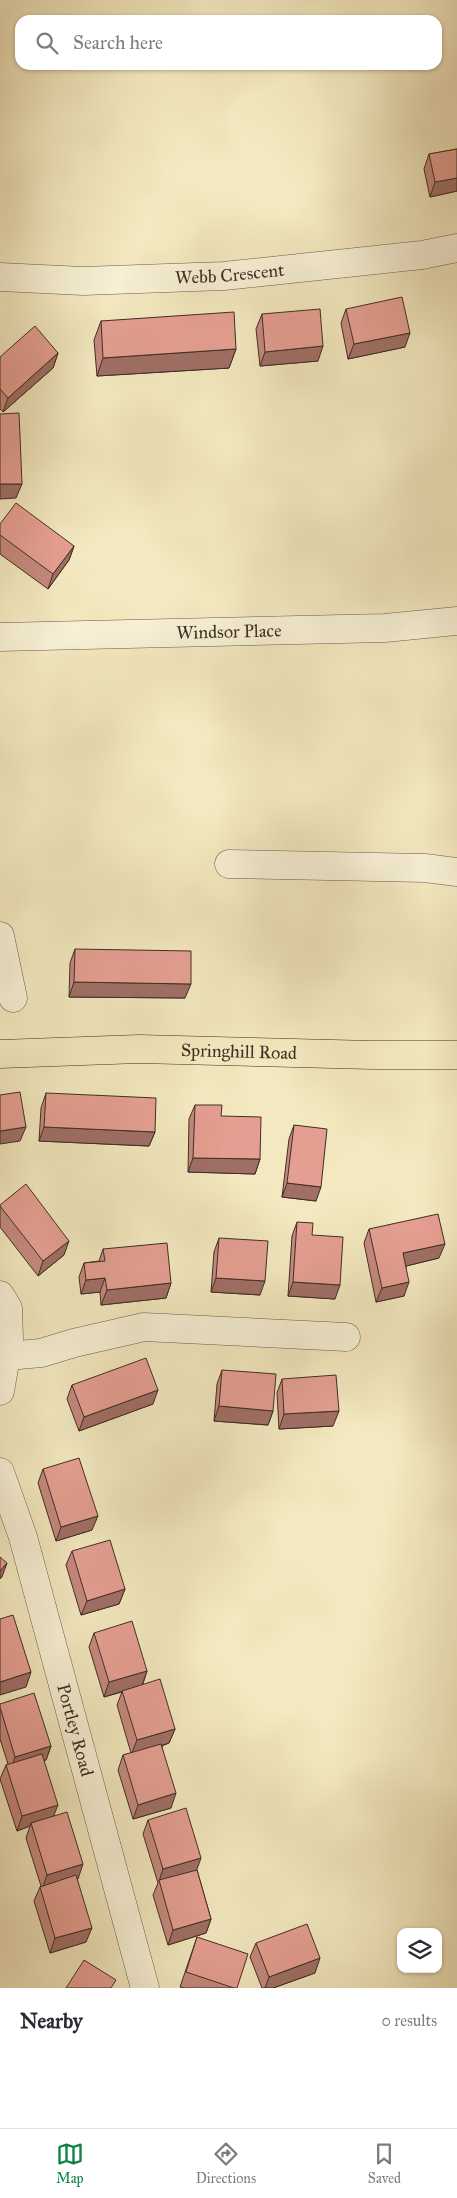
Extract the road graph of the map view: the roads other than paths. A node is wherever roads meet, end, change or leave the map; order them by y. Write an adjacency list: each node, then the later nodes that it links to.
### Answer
1 (457, 248): 2 (street, Webb Crescent)
2 (0, 277)
3 (457, 621): 4 (street, Windsor Place)
4 (0, 637)
5 (229, 864): 6 (street)
6 (457, 872)
7 (0, 936): 8 (street)
8 (13, 998)
9 (10, 1053): 10 (main road, Springhill Road)
10 (457, 1055)
11 (0, 1294): 13 (street)
12 (346, 1337): 13 (street)
13 (7, 1356): 14 (street)
14 (0, 1391)
15 (0, 1472): 16 (street, Portley Road)
16 (145, 1988)

